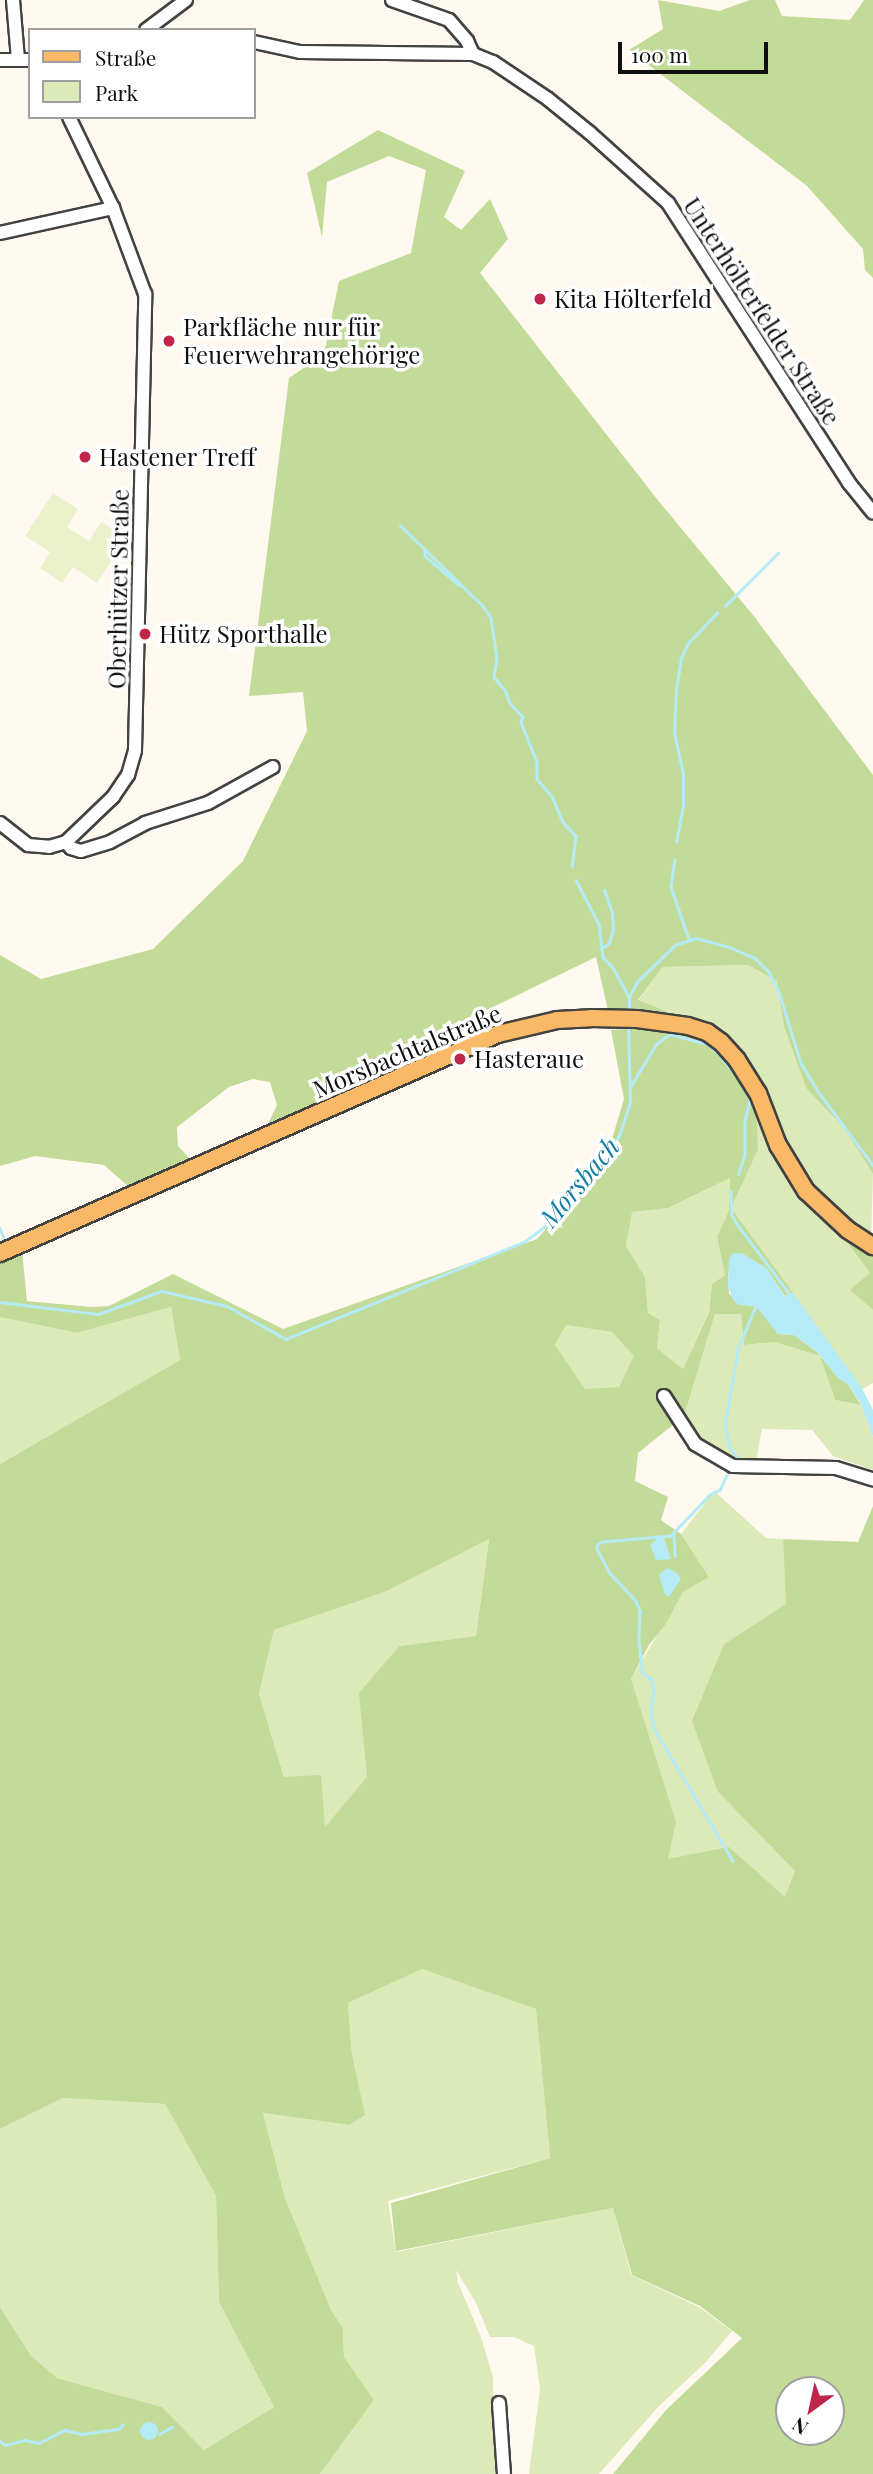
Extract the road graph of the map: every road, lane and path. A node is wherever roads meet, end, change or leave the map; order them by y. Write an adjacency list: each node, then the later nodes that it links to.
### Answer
1 (13, 0): 8 (street)
2 (186, 0): 4 (street)
3 (393, 0): 6 (street)
4 (149, 28)
5 (256, 42): 6 (street, Unterhölterfelder Straße)
6 (473, 54): 12 (street, Unterhölterfelder Straße)
7 (0, 60): 8 (street)
8 (24, 60)
9 (70, 119): 10 (street, Oberhützer Straße)
10 (113, 208): 11 (street); 15 (street, Oberhützer Straße)
11 (0, 233)
12 (873, 513)
13 (273, 767): 15 (street)
14 (0, 823): 15 (street)
15 (66, 842)
16 (873, 1246): 17 (main road, Morsbachtalstraße)
17 (0, 1254)
18 (664, 1396): 19 (street)
19 (873, 1479)
20 (499, 2403): 21 (street)
21 (504, 2474)

